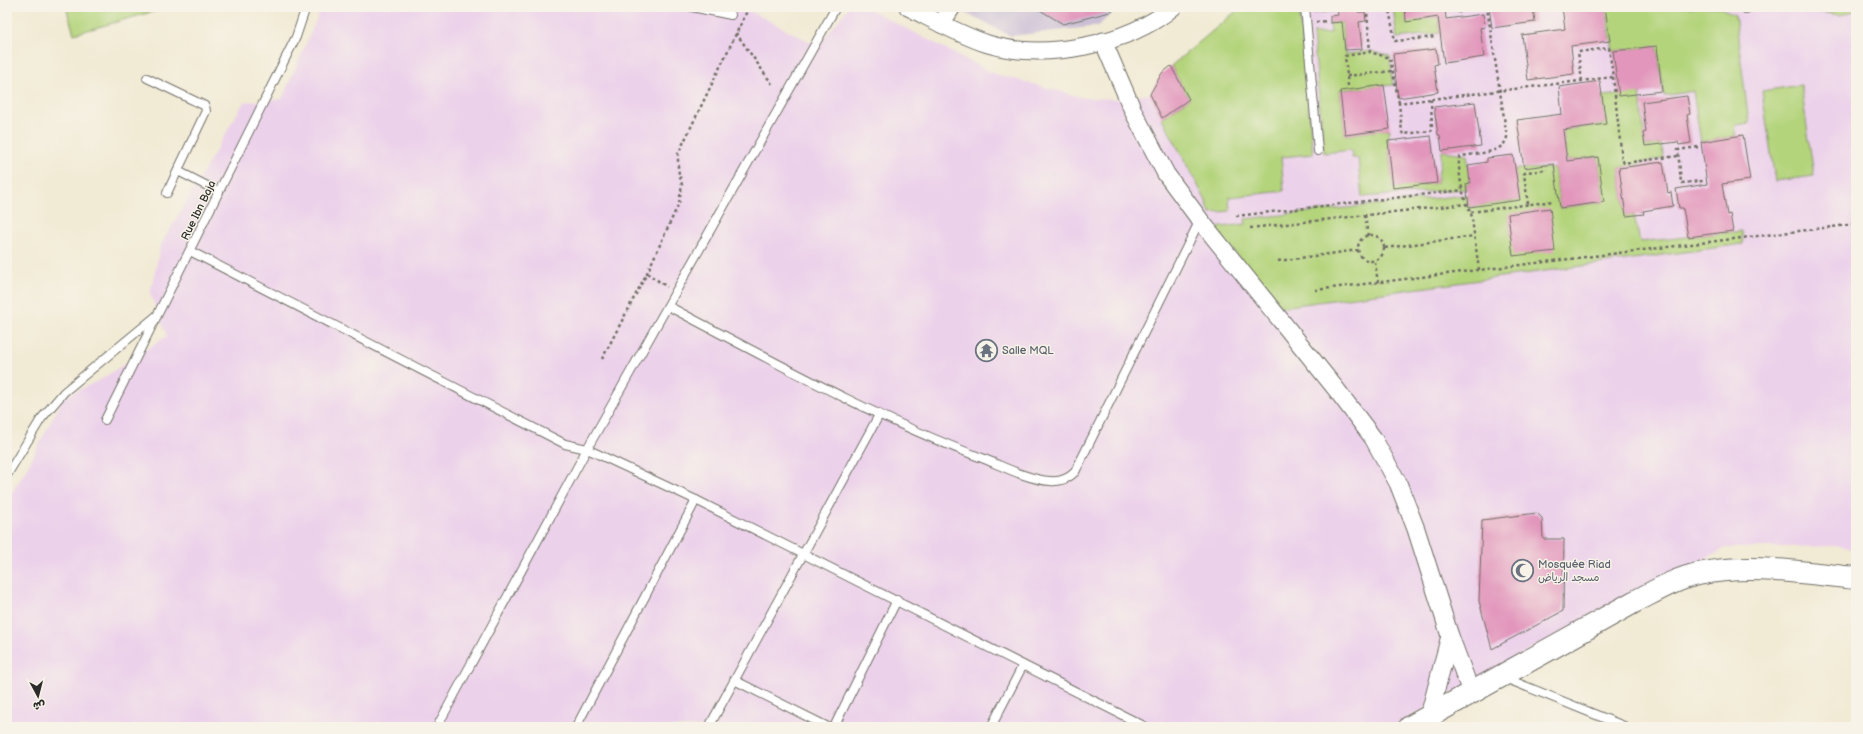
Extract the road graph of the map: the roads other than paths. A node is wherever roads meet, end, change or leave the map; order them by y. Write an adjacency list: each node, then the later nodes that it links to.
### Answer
1 (306, 7): 14 (lane, Rue Ibn Baja)
2 (692, 7): 8 (lane)
3 (836, 7): 18 (lane)
4 (908, 7): 9 (street)
5 (952, 7): 9 (street)
6 (1173, 7): 10 (street)
7 (1304, 7): 12 (lane)
8 (731, 15)
9 (941, 24): 10 (street)
10 (1103, 41): 16 (street)
11 (147, 78): 13 (lane)
12 (1318, 151)
13 (178, 171): 14 (lane); 15 (lane)
14 (219, 192): 17 (lane, Rue Ibn Baja)
15 (168, 193)
16 (1200, 220): 20 (lane); 28 (street)
17 (190, 251): 19 (lane, Rue Ibn Baja); 22 (lane)
18 (668, 306): 20 (lane); 22 (lane)
19 (159, 313): 21 (lane, Rue Ibn Baja); 23 (lane)
20 (879, 415): 25 (lane)
21 (105, 420)
22 (587, 449): 24 (lane); 34 (lane)
23 (7, 475)
24 (696, 500): 25 (lane); 35 (lane)
25 (803, 553): 27 (lane); 31 (lane)
26 (1856, 578): 30 (street)
27 (896, 600): 29 (lane); 38 (lane)
28 (1450, 636): 32 (street); 33 (street)
29 (1023, 665): 39 (lane); 40 (lane)
30 (1500, 676): 32 (street); 42 (lane)
31 (734, 680): 36 (lane); 37 (lane)
32 (1471, 692): 33 (street)
33 (1429, 716): 41 (street)
34 (437, 727)
35 (576, 727)
36 (709, 727)
37 (828, 727)
38 (834, 727)
39 (991, 727)
40 (1146, 727)
41 (1410, 727)
42 (1626, 727)

